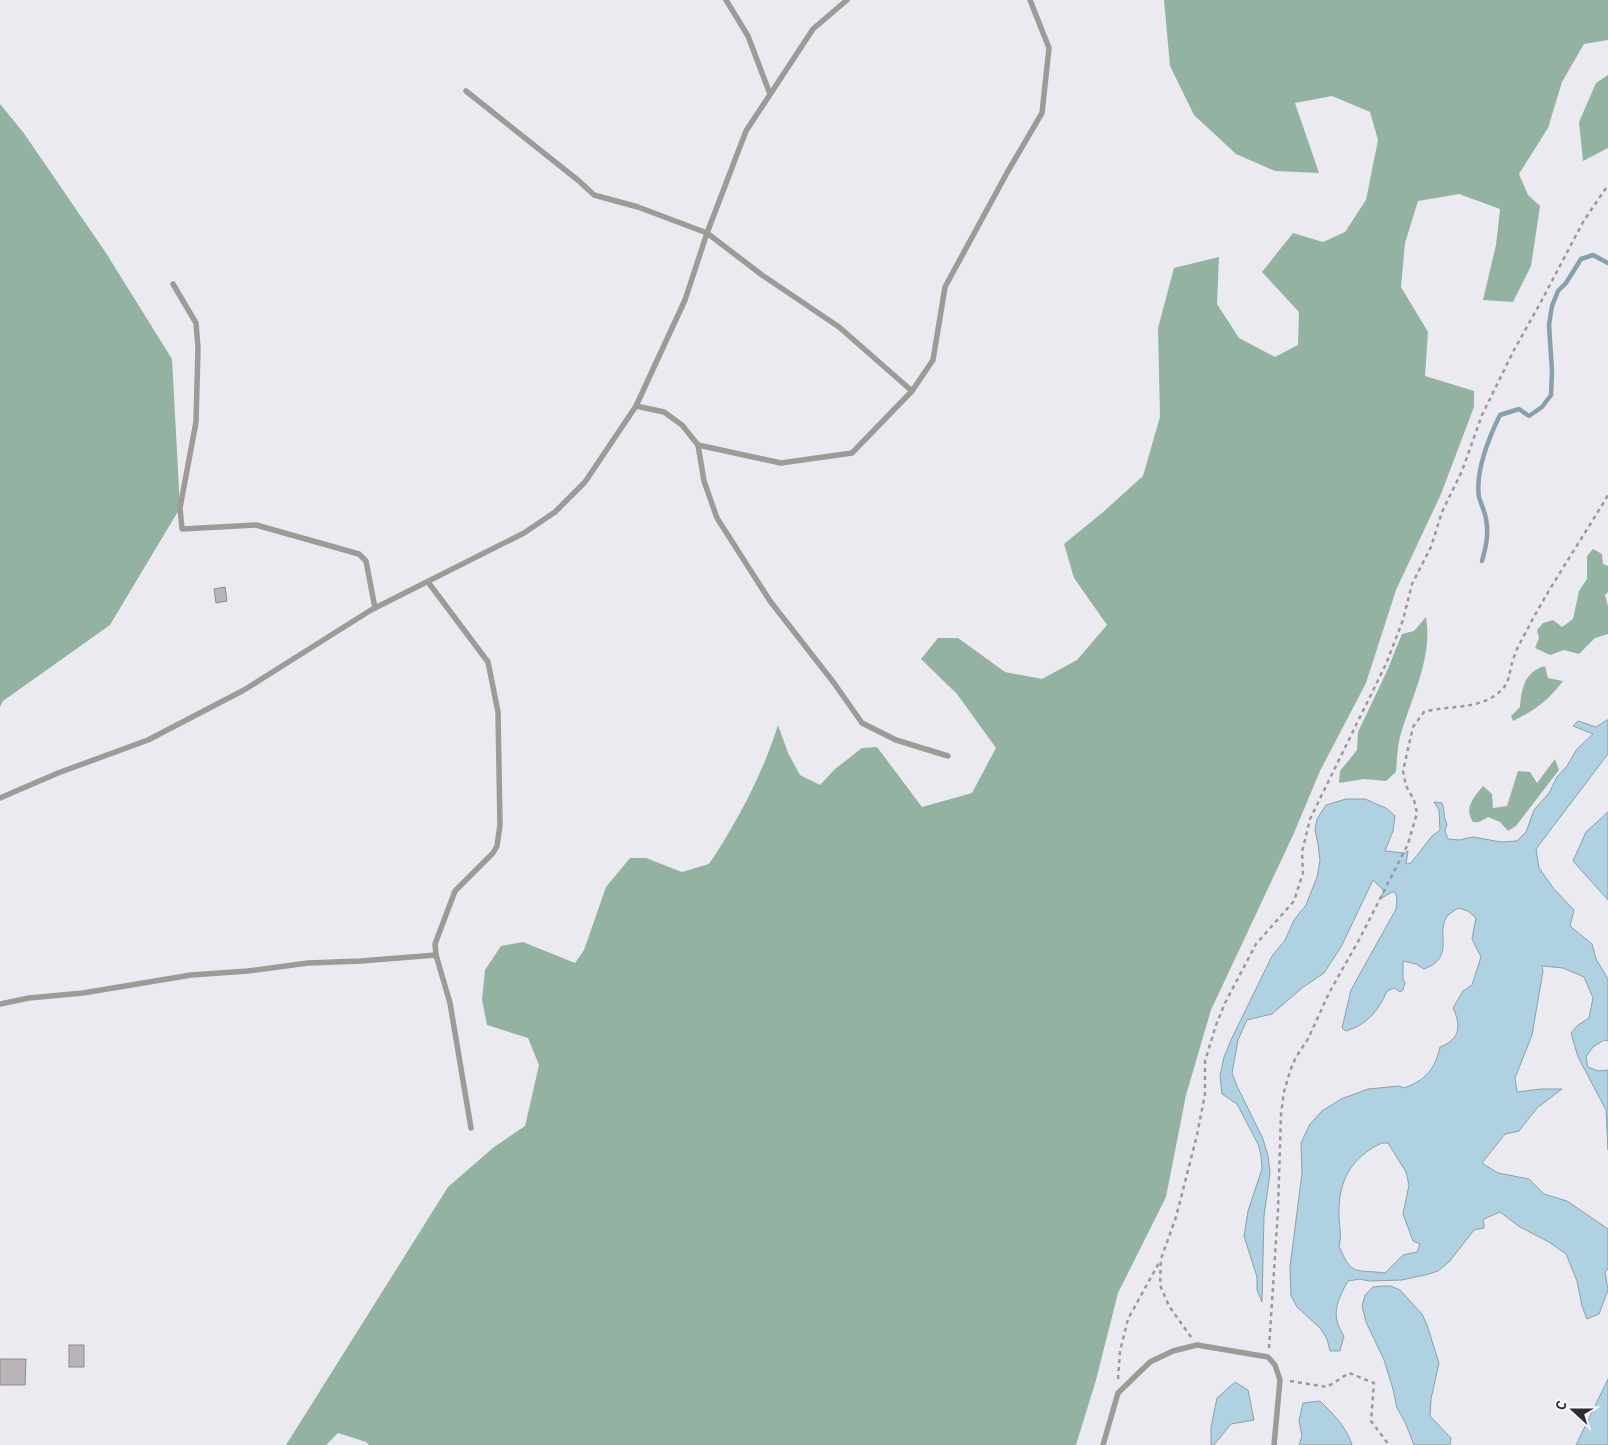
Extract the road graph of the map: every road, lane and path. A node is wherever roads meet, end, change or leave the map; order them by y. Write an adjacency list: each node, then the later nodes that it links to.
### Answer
1 (726, 0): 5 (lane)
2 (847, 0): 5 (lane)
3 (1030, 0): 9 (lane)
4 (466, 91): 7 (lane)
5 (770, 94): 7 (lane)
6 (1608, 185): 20 (path)
7 (707, 233): 9 (lane); 10 (lane)
8 (173, 284): 14 (lane)
9 (912, 391): 11 (lane)
10 (636, 406): 11 (lane); 13 (lane)
11 (698, 445): 15 (lane)
12 (1608, 495): 22 (path)
13 (428, 582): 14 (lane); 17 (lane)
14 (375, 608): 16 (lane)
15 (948, 756)
16 (0, 798)
17 (436, 955): 18 (lane); 19 (lane)
18 (0, 1004)
19 (471, 1128)
20 (1161, 1260): 21 (path); 24 (path)
21 (1197, 1345): 22 (lane); 24 (lane)
22 (1268, 1357): 23 (lane)
23 (1280, 1380): 26 (lane); 27 (path)
24 (1118, 1393): 25 (lane)
25 (1103, 1445)
26 (1274, 1445)
27 (1389, 1445)

